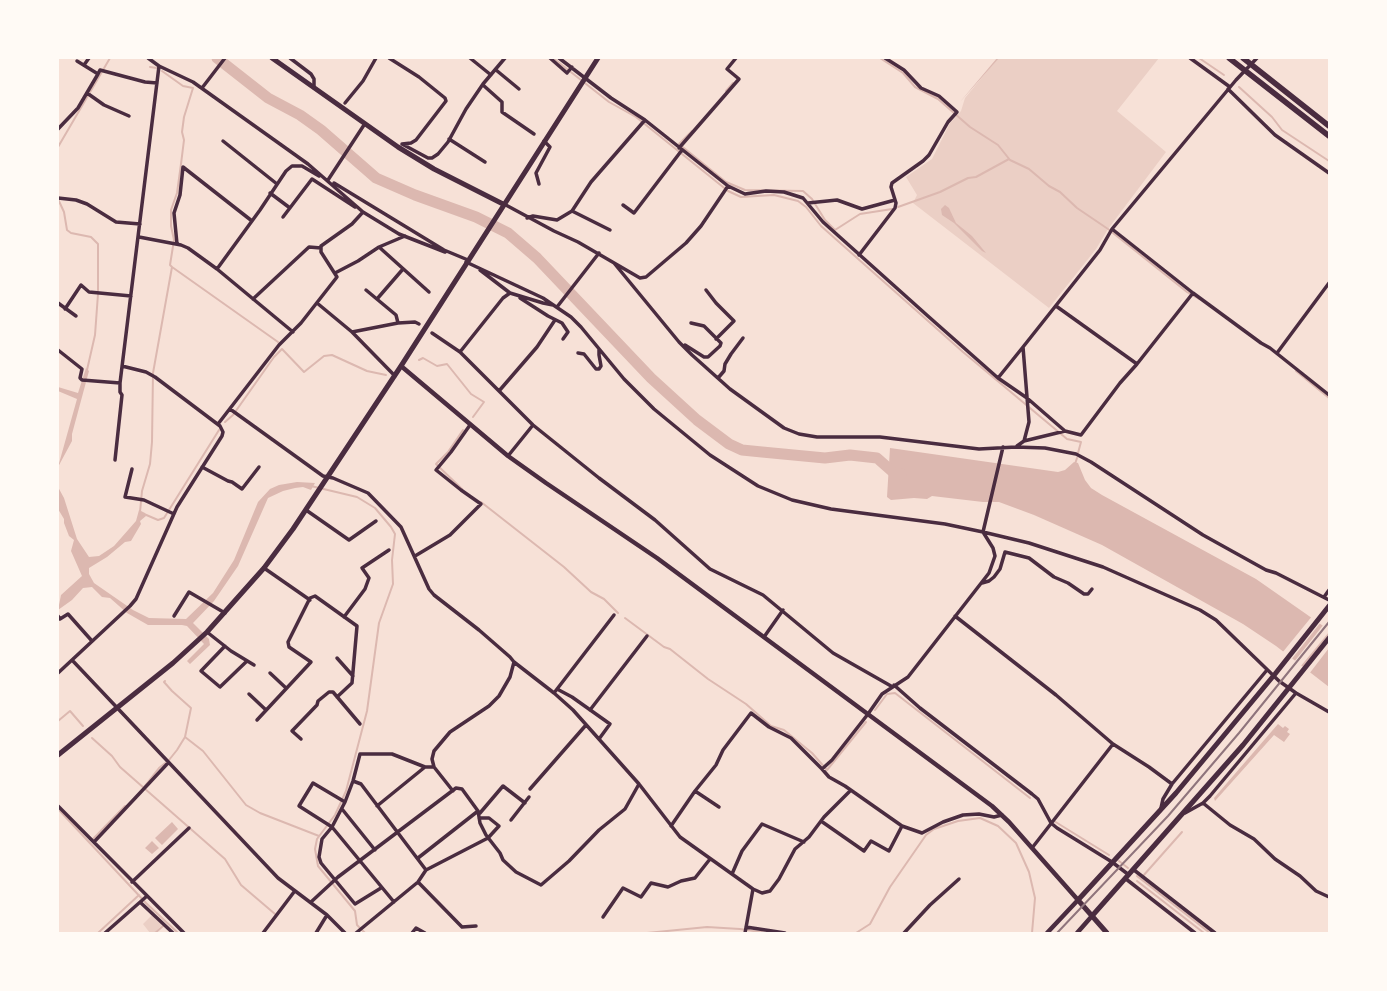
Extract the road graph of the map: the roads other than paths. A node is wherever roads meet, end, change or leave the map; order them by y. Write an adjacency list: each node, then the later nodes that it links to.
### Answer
1 (89, 58): 20 (street)
2 (148, 58): 22 (street)
3 (225, 58): 31 (street)
4 (272, 58): 34 (main road)
5 (290, 58): 34 (street)
6 (376, 58): 36 (street)
7 (389, 58): 47 (street)
8 (470, 58): 27 (street)
9 (505, 58): 24 (street)
10 (550, 58): 23 (street)
11 (559, 58): 23 (street)
12 (598, 58): 28 (main road)
13 (736, 58): 48 (street)
14 (884, 58): 57 (street)
15 (1190, 58): 32 (street)
16 (1229, 58): 25 (main road)
17 (1243, 58): 21 (main road)
18 (1257, 58): 21 (street)
19 (77, 61): 20 (street)
20 (84, 65): 26 (street)
21 (1251, 65): 25 (street); 40 (main road)
22 (159, 66): 29 (street); 31 (street)
23 (570, 69): 28 (street)
24 (496, 70): 27 (street); 33 (street)
25 (1246, 71): 32 (street); 43 (main road)
26 (101, 72): 29 (street); 35 (street)
27 (491, 75): 30 (street)
28 (584, 80): 38 (street); 46 (main road)
29 (157, 83): 67 (street)
30 (483, 85): 42 (street); 44 (street)
31 (202, 87): 51 (street)
32 (1229, 88): 50 (street); 69 (street)
33 (519, 89)
34 (314, 90): 39 (main road)
35 (88, 94): 37 (street); 41 (street)
36 (345, 103)
37 (129, 116)
38 (644, 122): 48 (street); 63 (street)
39 (364, 126): 47 (main road); 51 (street)
40 (1329, 126)
41 (58, 129)
42 (534, 134)
43 (1329, 136)
44 (449, 139): 47 (street); 49 (street)
45 (223, 141): 52 (street)
46 (544, 141): 53 (street); 60 (main road)
47 (400, 146): 60 (main road)
48 (680, 149): 54 (street); 59 (street)
49 (485, 162)
50 (1329, 173)
51 (329, 178): 52 (street); 62 (street); 77 (street)
52 (277, 184): 55 (street)
53 (539, 184)
54 (727, 188): 58 (street); 79 (street)
55 (270, 193): 61 (street); 66 (street)
56 (58, 198): 67 (street)
57 (895, 200): 58 (street); 76 (street)
58 (808, 203): 76 (street)
59 (622, 205)
60 (502, 206): 65 (street); 78 (main road)
61 (290, 208): 62 (street); 64 (street)
62 (362, 211): 70 (street); 74 (street)
63 (572, 211): 65 (street); 68 (street)
64 (283, 216)
65 (527, 218): 75 (street)
66 (252, 221): 72 (street); 82 (street)
67 (140, 224): 71 (street)
68 (610, 230)
69 (1111, 230): 89 (street); 97 (street)
70 (405, 236): 73 (street); 77 (street)
71 (139, 237): 72 (street); 90 (street)
72 (175, 244): 82 (street)
73 (379, 247): 81 (street); 83 (street)
74 (321, 248): 83 (street); 92 (street)
75 (599, 255): 79 (street); 96 (street)
76 (859, 255): 122 (street)
77 (456, 256): 78 (street)
78 (468, 260): 80 (street); 119 (main road)
79 (614, 263): 110 (street)
80 (473, 265): 88 (street); 96 (street)
81 (403, 268): 87 (street); 93 (street)
82 (217, 269): 92 (street)
83 (335, 273): 95 (street)
84 (1329, 283): 116 (street)
85 (366, 290): 93 (street)
86 (706, 290): 109 (street)
87 (429, 292)
88 (510, 293): 91 (street); 114 (street)
89 (1192, 294): 116 (street); 117 (street)
90 (131, 296): 98 (street); 118 (street)
91 (518, 296): 96 (street); 100 (street)
92 (253, 299): 104 (street)
93 (377, 299): 101 (street)
94 (58, 303): 98 (street)
95 (317, 303): 104 (street); 105 (street)
96 (557, 305): 112 (street)
97 (1056, 306): 111 (street); 117 (street)
98 (65, 309): 99 (street)
99 (76, 316)
100 (555, 320): 108 (street); 124 (street)
101 (398, 323): 103 (street); 105 (street)
102 (691, 323): 109 (street)
103 (419, 324)
104 (293, 332): 127 (street)
105 (352, 332): 120 (street)
106 (432, 333): 114 (street)
107 (743, 338): 121 (street)
108 (563, 339)
109 (716, 339): 110 (street)
110 (679, 342): 121 (street)
111 (1023, 347): 122 (street); 126 (street)
112 (599, 349): 115 (street); 144 (street)
113 (58, 350): 123 (street)
114 (460, 352): 124 (street)
115 (578, 353)
116 (1278, 353): 125 (street)
117 (1137, 364): 131 (street)
118 (122, 366): 123 (street); 128 (street)
119 (401, 366): 120 (main road); 129 (street)
120 (395, 376): 140 (main road)
121 (718, 378): 134 (street)
122 (998, 378): 126 (street)
123 (120, 383): 136 (street)
124 (499, 391): 130 (street)
125 (1329, 395)
126 (1027, 400): 131 (street); 132 (street)
127 (233, 412): 128 (street); 140 (street)
128 (218, 424): 137 (street)
129 (470, 425): 135 (street); 146 (street)
130 (533, 425): 135 (street); 155 (street)
131 (1061, 432): 132 (street)
132 (1024, 441): 133 (street)
133 (1016, 447): 134 (street); 151 (street)
134 (1003, 449): 144 (street)
135 (508, 456): 164 (street)
136 (115, 460)
137 (202, 467): 138 (street); 142 (street)
138 (259, 467)
139 (132, 470): 142 (street)
140 (328, 477): 141 (main road); 146 (street)
141 (306, 510): 143 (street); 147 (main road)
142 (174, 514): 166 (street)
143 (376, 521)
144 (983, 531): 148 (street); 173 (street)
145 (389, 550): 160 (street)
146 (415, 556): 171 (street)
147 (264, 568): 152 (street); 156 (main road)
148 (982, 583): 149 (street); 159 (street)
149 (1092, 589)
150 (1329, 590): 151 (street)
151 (1324, 597): 153 (street)
152 (310, 600): 160 (street); 178 (street)
153 (1329, 600)
154 (1329, 606): 215 (main road)
155 (783, 610): 164 (street); 177 (street)
156 (224, 614): 158 (street); 162 (main road)
157 (614, 615): 179 (street)
158 (174, 616)
159 (955, 616): 177 (street); 194 (street)
160 (344, 617): 176 (street)
161 (59, 619): 166 (street)
162 (206, 633): 167 (street); 184 (main road)
163 (647, 636): 186 (street)
164 (764, 637): 188 (street)
165 (1329, 638): 217 (main road)
166 (92, 641): 169 (street)
167 (226, 646): 170 (street); 170 (street)
168 (337, 658): 176 (street)
169 (72, 660): 174 (street); 184 (street)
170 (247, 661): 172 (street)
171 (514, 662): 180 (street); 198 (street)
172 (254, 665)
173 (1267, 670): 182 (street); 202 (street)
174 (58, 673)
175 (270, 673): 178 (street)
176 (353, 676): 183 (street)
177 (893, 686): 188 (street); 222 (street)
178 (286, 688): 185 (street)
179 (557, 689): 180 (street); 186 (street)
180 (554, 693): 191 (street)
181 (249, 694): 185 (street)
182 (1296, 694): 187 (street); 210 (street)
183 (338, 697): 190 (street); 192 (street)
184 (117, 709): 195 (main road); 196 (street)
185 (266, 710): 189 (street)
186 (590, 710): 193 (street)
187 (1329, 712)
188 (868, 714): 199 (street); 218 (street)
189 (257, 720)
190 (360, 724)
191 (586, 725): 193 (street); 203 (street)
192 (301, 739)
193 (599, 739): 201 (street)
194 (1113, 744): 202 (street); 222 (street)
195 (58, 755)
196 (167, 762): 229 (street); 247 (street)
197 (425, 767): 198 (street); 200 (street); 212 (street)
198 (434, 767): 204 (street)
199 (824, 768): 205 (street); 206 (street)
200 (353, 781): 208 (street); 212 (street)
201 (639, 784): 224 (street); 228 (street)
202 (1172, 784): 215 (street)
203 (530, 789)
204 (453, 791): 216 (street); 227 (street)
205 (695, 791): 213 (street); 224 (street)
206 (850, 791): 221 (street); 225 (street)
207 (530, 798): 209 (street)
208 (343, 801): 214 (street); 223 (street)
209 (525, 803): 216 (street); 220 (street)
210 (1203, 803): 217 (street); 248 (street)
211 (58, 806): 229 (street)
212 (377, 806): 227 (street)
213 (719, 808)
214 (342, 809): 223 (street); 232 (street)
215 (1161, 809): 236 (main road)
216 (479, 812): 219 (street); 233 (street)
217 (1185, 813): 238 (main road)
218 (1002, 815): 225 (street); 231 (street)
219 (479, 818): 228 (street); 228 (street)
220 (511, 820)
221 (822, 821): 225 (street); 230 (street)
222 (1050, 823): 231 (street); 236 (street)
223 (330, 825): 235 (street); 242 (street)
224 (671, 826): 234 (street)
225 (902, 826)
226 (189, 828): 243 (street)
227 (398, 833): 232 (street); 233 (street)
228 (488, 838): 237 (street)
229 (93, 841): 243 (street)
230 (804, 842): 239 (street); 246 (street)
231 (1032, 848): 250 (street)
232 (374, 850): 235 (street)
233 (418, 858): 237 (street)
234 (710, 859): 239 (street); 256 (street)
235 (360, 861): 242 (street); 245 (street)
236 (1112, 862): 240 (street); 250 (main road)
237 (426, 870): 244 (street)
238 (1134, 870): 240 (main road); 274 (street)
239 (732, 874): 246 (street)
240 (1127, 877): 255 (main road); 273 (street)
241 (959, 879): 269 (street)
242 (335, 881): 245 (street); 251 (street)
243 (132, 882): 249 (street)
244 (418, 882): 252 (street); 257 (street)
245 (381, 888): 252 (street)
246 (753, 889): 260 (street)
247 (294, 892): 251 (street); 263 (street)
248 (1329, 896)
249 (144, 900): 253 (street); 253 (street); 261 (street)
250 (1078, 900): 255 (main road); 270 (street)
251 (311, 902): 254 (street)
252 (394, 902): 259 (street)
253 (160, 915): 258 (street); 258 (street)
254 (327, 915): 264 (street); 265 (street)
255 (1092, 916): 271 (street); 272 (main road)
256 (603, 917)
257 (476, 926)
258 (174, 930): 262 (street)
259 (360, 930)
260 (746, 930): 268 (street)
261 (105, 933)
262 (184, 933)
263 (263, 933)
264 (316, 933)
265 (345, 933)
266 (412, 933): 267 (street)
267 (425, 933)
268 (784, 933)
269 (904, 933)
270 (1047, 933)
271 (1076, 933)
272 (1107, 933)
273 (1195, 933)
274 (1215, 933)

